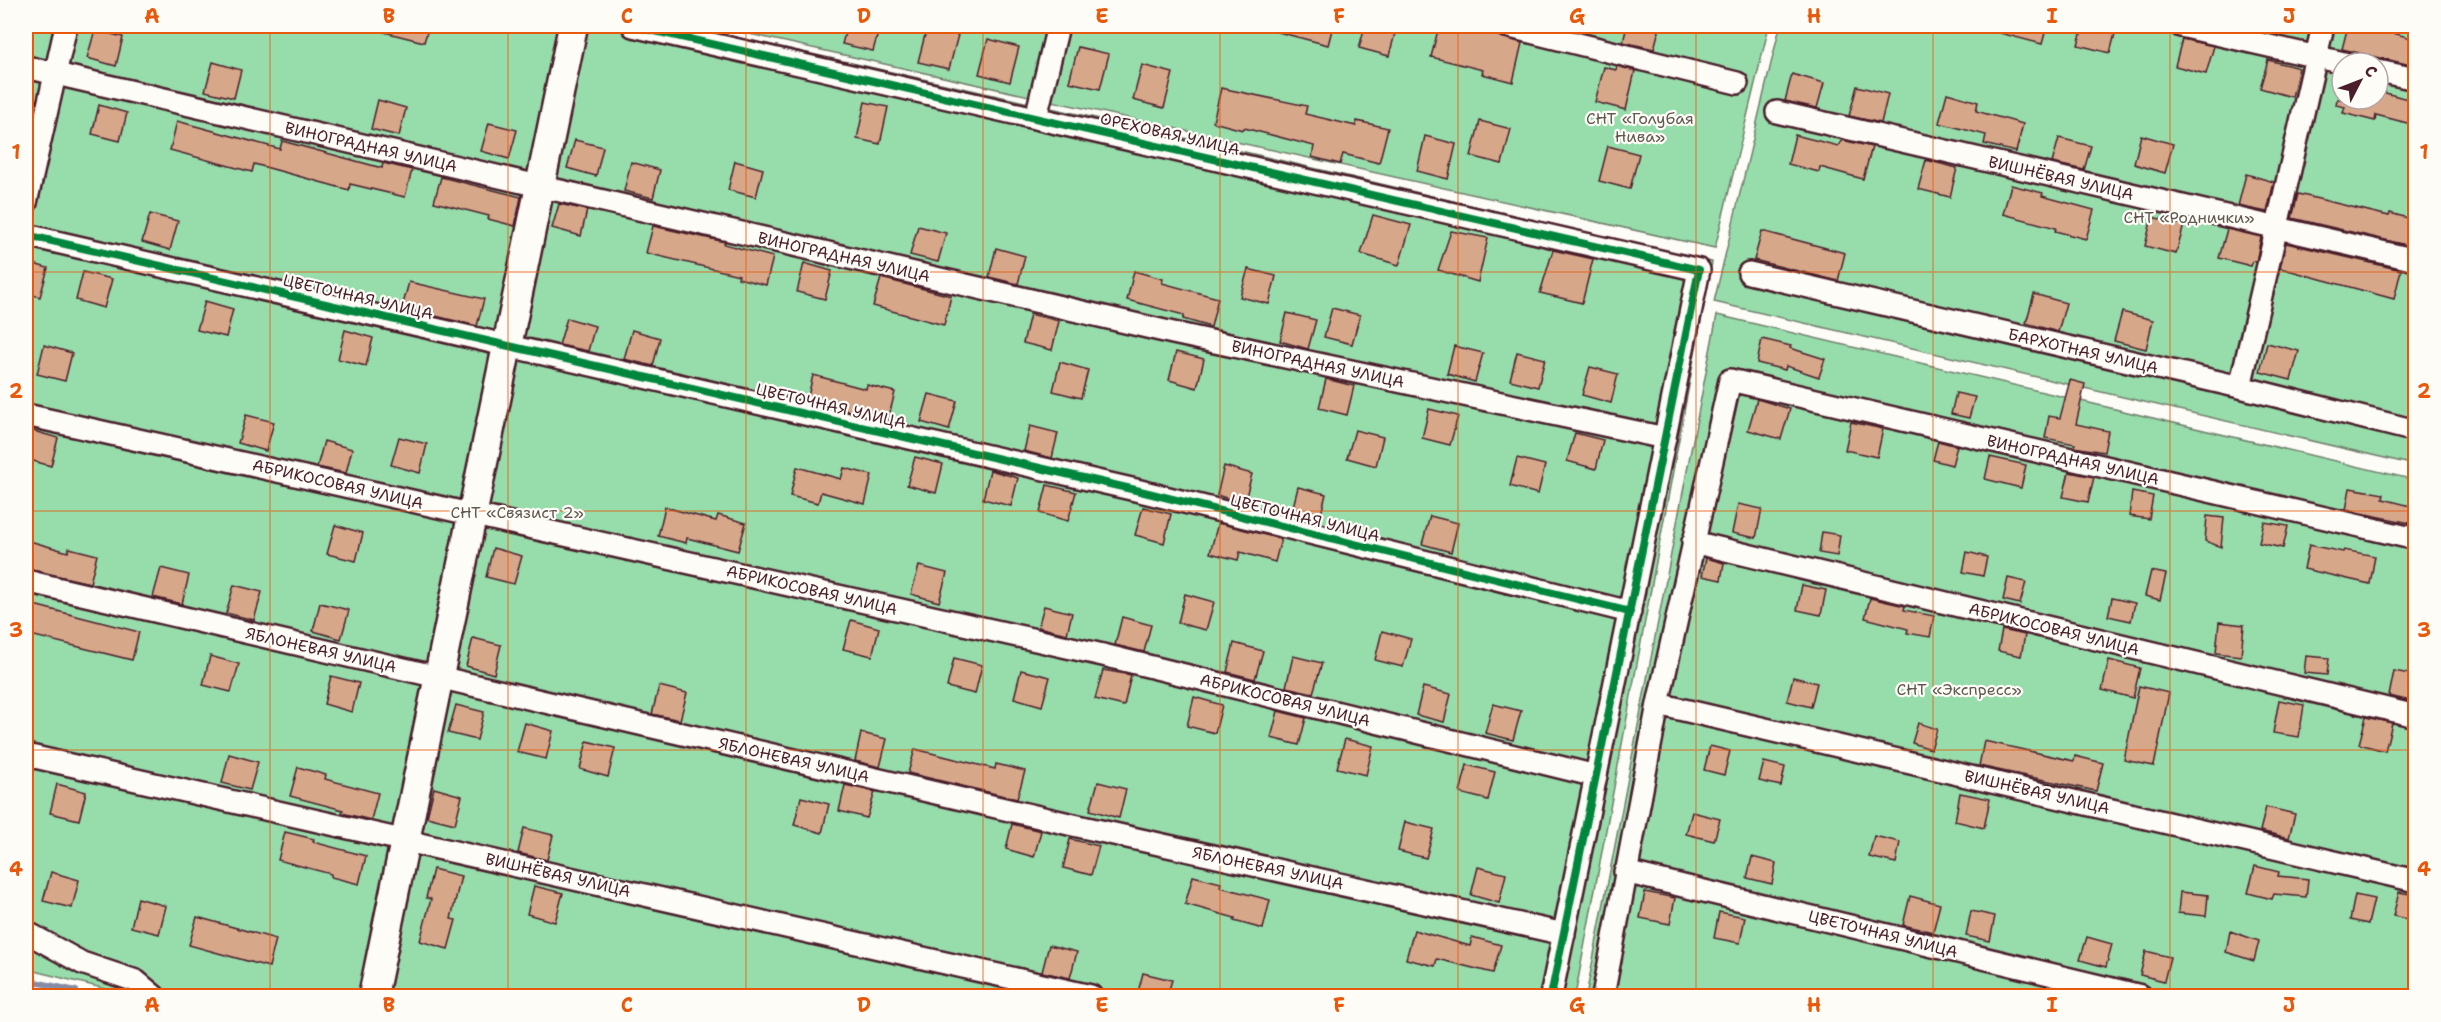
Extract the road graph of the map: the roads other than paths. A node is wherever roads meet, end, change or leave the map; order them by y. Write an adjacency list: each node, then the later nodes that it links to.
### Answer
1 (66, 26): 11 (street)
2 (573, 26): 17 (street)
3 (633, 26): 16 (street, ОРЕХОВАЯ УЛИЦА)
4 (1058, 26): 16 (street)
5 (1506, 26): 14 (street)
6 (2181, 26): 8 (street)
7 (2323, 26): 8 (street)
8 (2316, 57): 9 (street); 19 (street)
9 (2330, 60)
10 (26, 67): 11 (street, ВИНОГРАДНАЯ УЛИЦА)
11 (55, 74): 17 (street, ВИНОГРАДНАЯ УЛИЦА); 18 (street)
12 (2390, 74): 13 (street)
13 (2415, 80)
14 (1737, 83)
15 (1777, 112): 19 (street, ВИШНЁВАЯ УЛИЦА)
16 (1036, 117): 27 (street, ОРЕХОВАЯ УЛИЦА)
17 (540, 186): 23 (street); 27 (street, ВИНОГРАДНАЯ УЛИЦА)
18 (26, 202)
19 (2278, 228): 21 (street, ВИШНЁВАЯ УЛИЦА); 24 (street)
20 (26, 235): 23 (street, ЦВЕТОЧНАЯ УЛИЦА)
21 (2415, 260)
22 (1749, 273): 24 (street, БАРХОТНАЯ УЛИЦА)
23 (507, 345): 28 (street); 32 (street, ЦВЕТОЧНАЯ УЛИЦА)
24 (2240, 387): 26 (street, БАРХОТНАЯ УЛИЦА)
25 (26, 415): 28 (street, АБРИКОСОВАЯ УЛИЦА)
26 (2415, 431)
27 (1665, 438): 32 (street)
28 (472, 514): 33 (street); 37 (street, АБРИКОСОВАЯ УЛИЦА)
29 (2415, 539): 30 (street, ВИНОГРАДНАЯ УЛИЦА)
30 (1693, 542): 34 (street); 35 (street, АБРИКОСОВАЯ УЛИЦА)
31 (26, 581): 33 (street, ЯБЛОНЕВАЯ УЛИЦА)
32 (1629, 612): 37 (street)
33 (439, 677): 38 (street); 42 (street, ЯБЛОНЕВАЯ УЛИЦА)
34 (1658, 704): 39 (street); 40 (street, ВИШНЁВАЯ УЛИЦА)
35 (2415, 716)
36 (26, 755): 38 (street, ВИШНЁВАЯ УЛИЦА)
37 (1596, 776): 42 (street)
38 (405, 841): 44 (street); 45 (street, ВИШНЁВАЯ УЛИЦА)
39 (1625, 872): 47 (street); 48 (street, ЦВЕТОЧНАЯ УЛИЦА)
40 (2415, 881)
41 (26, 932): 43 (street)
42 (1564, 934): 46 (street)
43 (154, 996)
44 (373, 996)
45 (1091, 996)
46 (1551, 996)
47 (1602, 996)
48 (2140, 996)

